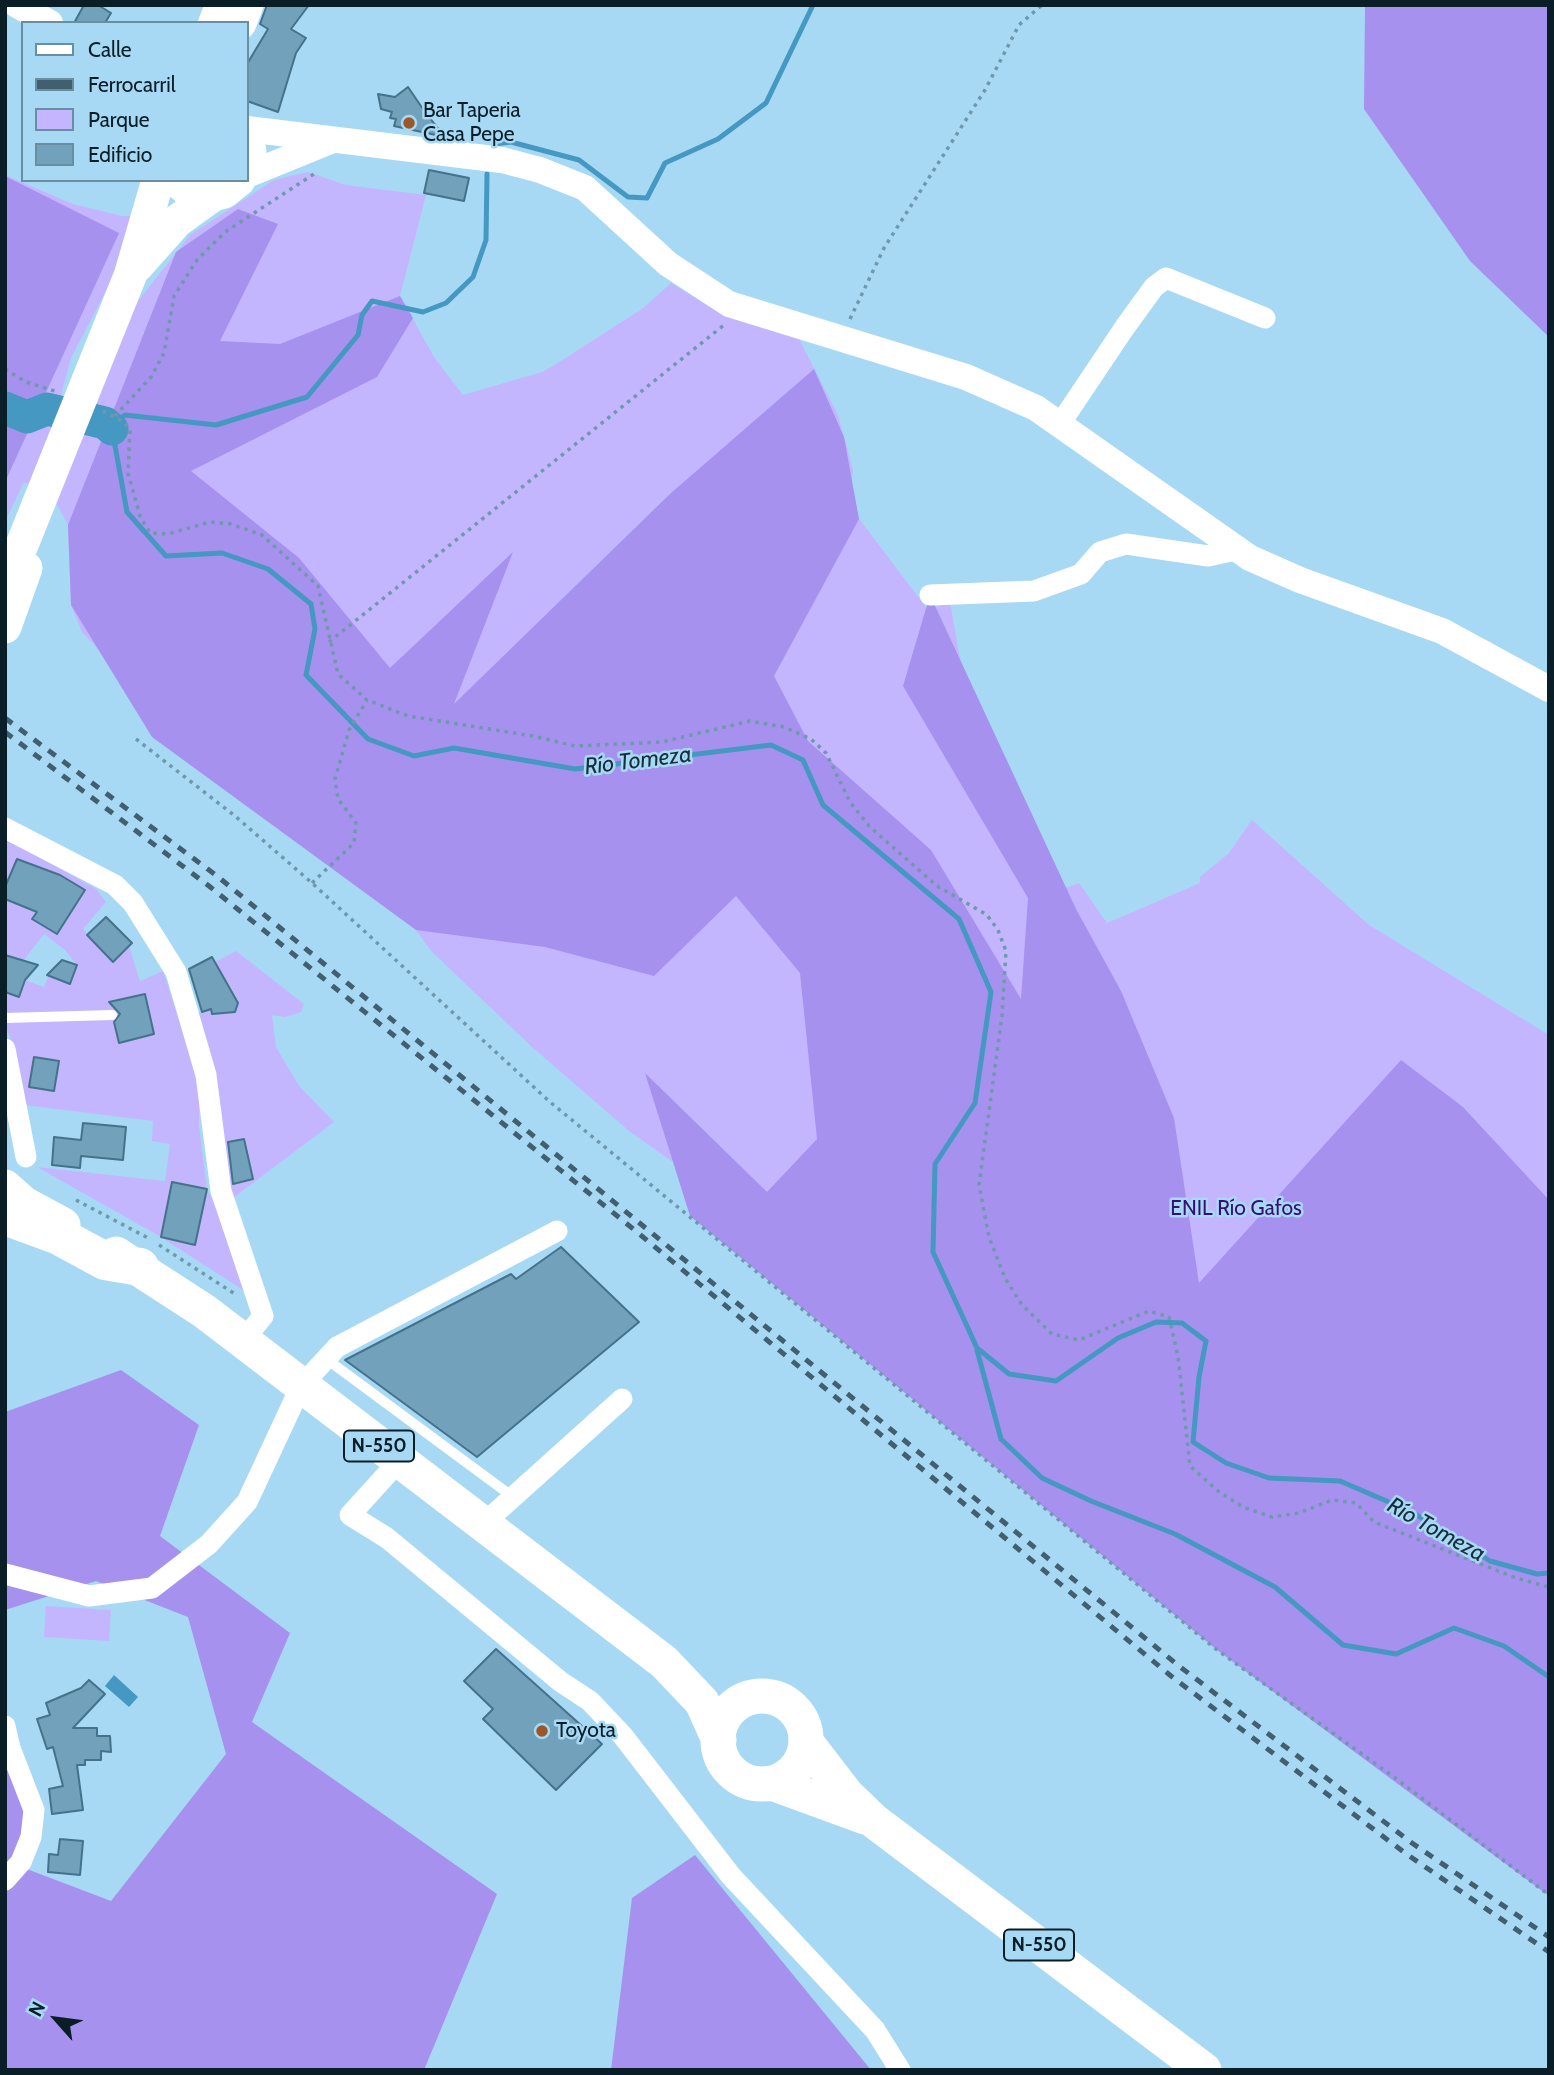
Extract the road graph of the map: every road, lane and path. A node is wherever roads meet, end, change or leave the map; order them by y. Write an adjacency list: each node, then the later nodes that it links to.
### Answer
1 (17, 5): 3 (street)
2 (1042, 5): 16 (path)
3 (46, 21)
4 (248, 129): 5 (street)
5 (333, 140): 9 (street); 14 (street)
6 (248, 141): 7 (main road)
7 (248, 163)
8 (317, 172): 24 (path)
9 (248, 175)
10 (158, 182): 13 (main road)
11 (178, 182): 12 (main road)
12 (226, 187): 13 (main road)
13 (130, 276): 18 (main road)
14 (729, 303): 16 (street); 24 (path)
15 (1265, 318): 17 (street)
16 (841, 340): 17 (street)
17 (1060, 424): 19 (street)
18 (30, 522): 20 (main road); 21 (main road); 23 (main road)
19 (1236, 550): 22 (street); 25 (street)
20 (5, 566)
21 (5, 587)
22 (930, 595)
23 (5, 627)
24 (329, 642): 26 (path)
25 (1549, 689)
26 (366, 700): 29 (path); 47 (path)
27 (136, 739): 29 (path)
28 (5, 828): 38 (street)
29 (312, 883): 56 (path)
30 (113, 1015): 31 (lane)
31 (5, 1018)
32 (5, 1049): 33 (street)
33 (26, 1157)
34 (67, 1196): 38 (path)
35 (10, 1202): 37 (highway)
36 (558, 1231): 40 (street)
37 (140, 1267): 39 (highway, N-550)
38 (259, 1306): 39 (street)
39 (243, 1341): 41 (highway, N-550)
40 (325, 1358): 41 (street); 44 (lane)
41 (301, 1386): 43 (highway, N-550); 46 (street)
42 (622, 1399): 44 (street)
43 (399, 1461): 45 (highway, N-550); 57 (street)
44 (513, 1497): 45 (street)
45 (482, 1525): 48 (highway, N-550)
46 (5, 1574)
47 (1549, 1587)
48 (664, 1662): 49 (highway, N-550); 51 (highway, N-550)
49 (753, 1697): 51 (highway); 52 (highway, N-550)
50 (5, 1726): 55 (street)
51 (719, 1740): 53 (highway, N-550)
52 (806, 1742): 53 (highway); 54 (highway, N-550)
53 (772, 1783): 54 (highway, N-550)
54 (874, 1821): 58 (highway, N-550)
55 (5, 1880)
56 (1549, 1895)
57 (900, 2070)
58 (1205, 2070)

